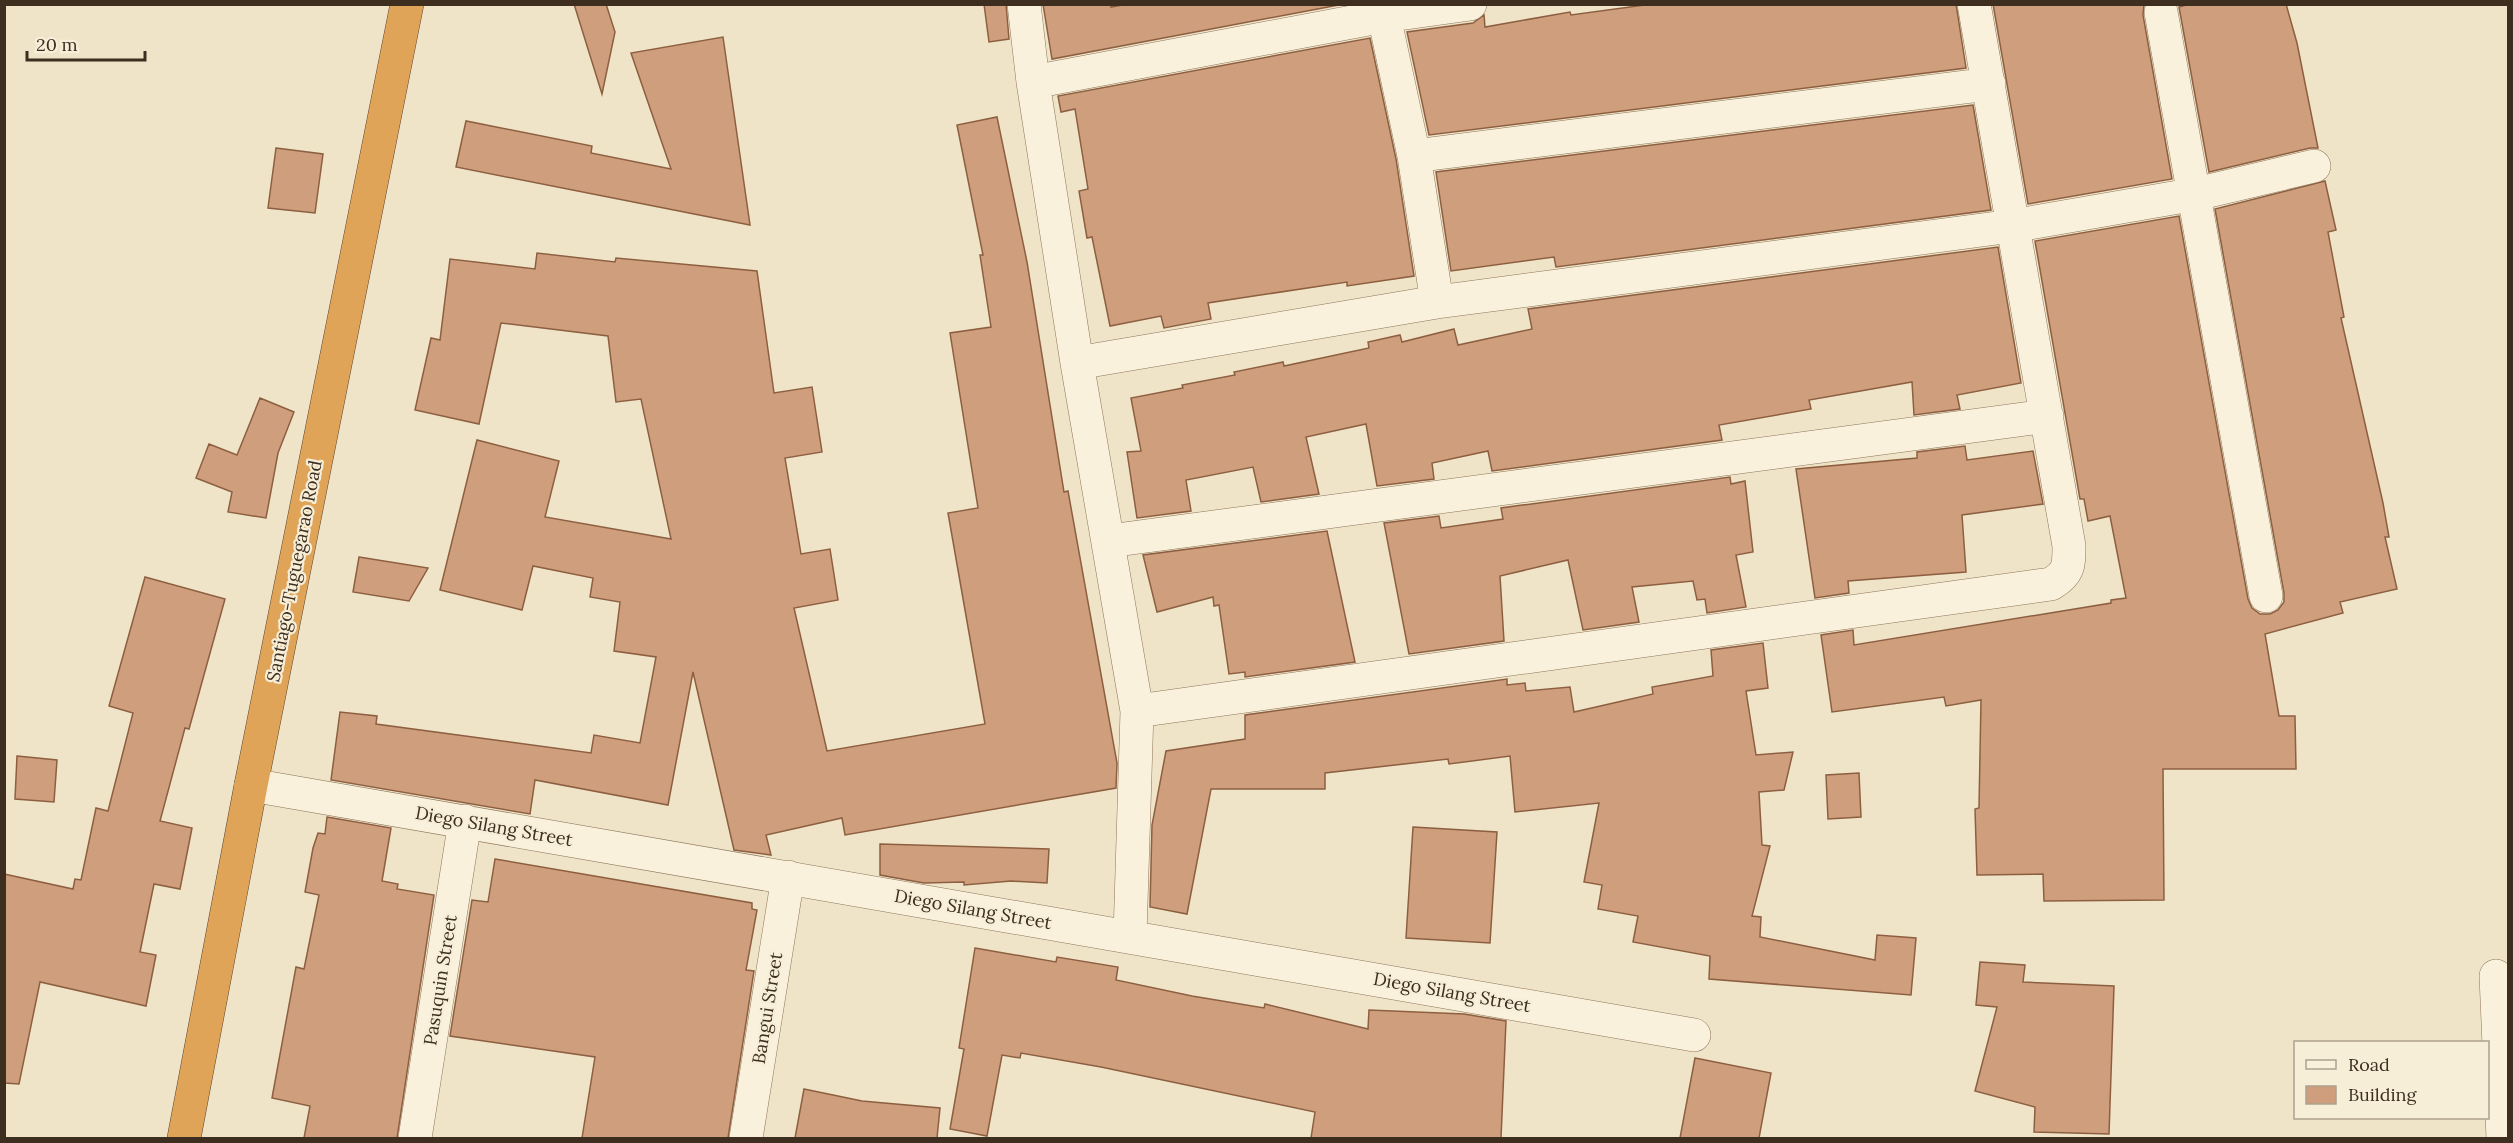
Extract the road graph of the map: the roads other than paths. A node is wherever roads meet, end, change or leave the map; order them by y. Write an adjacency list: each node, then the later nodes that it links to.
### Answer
1 (407, 4): 19 (highway, Santiago-Tuguegarao Road)
2 (1024, 4): 7 (street)
3 (1470, 4): 6 (street)
4 (1974, 4): 8 (street)
5 (2161, 12): 11 (street)
6 (1384, 16): 7 (street); 9 (street)
7 (1033, 82): 14 (street)
8 (1989, 84): 9 (street); 12 (street)
9 (1414, 156): 13 (street)
10 (2314, 166): 11 (street)
11 (2196, 194): 12 (street); 17 (street)
12 (2012, 226): 13 (street); 15 (street)
13 (1437, 302): 14 (street)
14 (1077, 363): 16 (street)
15 (2047, 416): 16 (street); 18 (street)
16 (1109, 541): 18 (street)
17 (2266, 596)
18 (1137, 711): 22 (street)
19 (252, 785): 20 (street, Diego Silang Street); 25 (highway, Santiago-Tuguegarao Road)
20 (465, 821): 21 (street, Diego Silang Street); 26 (street, Pasuquin Street)
21 (788, 877): 22 (street, Diego Silang Street); 27 (street, Bangui Street)
22 (1130, 936): 24 (street, Diego Silang Street)
23 (2496, 976): 28 (street)
24 (1694, 1035)
25 (184, 1138)
26 (415, 1138)
27 (746, 1138)
28 (2503, 1138)

